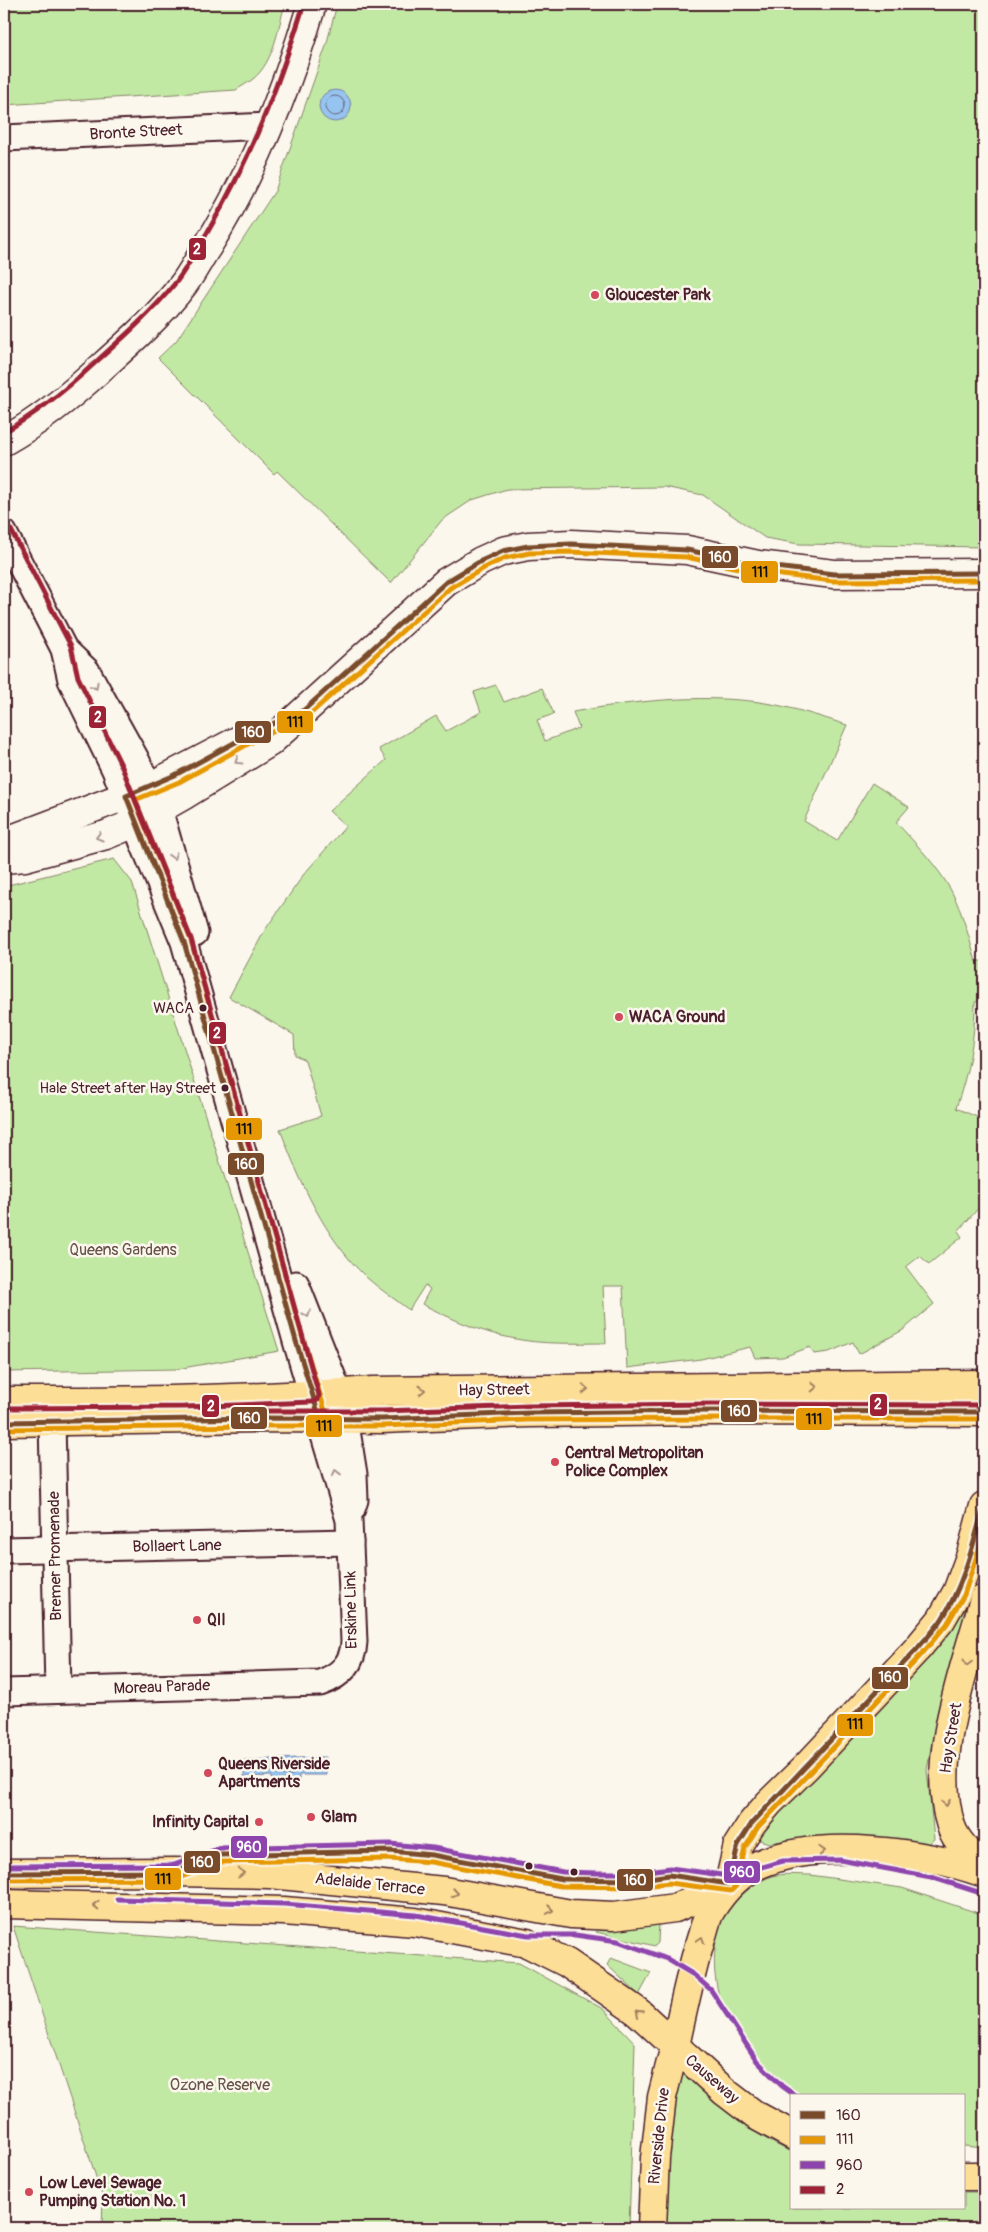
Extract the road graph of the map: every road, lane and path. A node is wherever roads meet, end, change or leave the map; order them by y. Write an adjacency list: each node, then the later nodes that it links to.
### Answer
1 (312, 4): 2 (street)
2 (268, 126): 3 (street, Bronte Street); 4 (street)
3 (4, 138)
4 (4, 441)
5 (4, 533): 7 (street)
6 (984, 573): 7 (street)
7 (145, 797): 8 (street); 9 (street); 13 (street, one-way to 13)
8 (135, 823): 10 (street, one-way to 10); 13 (street)
9 (4, 842)
10 (4, 859)
11 (984, 1384): 13 (main road, Hay Street, one-way to 11)
12 (4, 1401): 13 (main road, Hay Street)
13 (329, 1406): 14 (main road, Hay Street); 15 (main road, Hay Street); 18 (street, Erskine Link)
14 (984, 1412)
15 (52, 1421): 16 (main road, Hay Street); 19 (street, Bremer Promenade)
16 (4, 1422)
17 (984, 1506): 28 (main road)
18 (350, 1531): 19 (street, Bollaert Lane); 22 (street, Erskine Link)
19 (55, 1549): 20 (street, Bollaert Lane); 23 (street, Bremer Promenade)
20 (4, 1550)
21 (984, 1599): 25 (main road, Hay Street, one-way to 25)
22 (320, 1683): 23 (street, Moreau Parade)
23 (58, 1690): 24 (street, Moreau Parade)
24 (4, 1692)
25 (984, 1867)
26 (4, 1873): 28 (main road, Adelaide Terrace, one-way to 28)
27 (984, 1874): 28 (main road, Causeway, one-way to 27)
28 (729, 1884): 30 (main road, Causeway, one-way to 28)
29 (4, 1904): 30 (main road, Adelaide Terrace, one-way to 29)
30 (676, 2046): 31 (main road, Causeway); 34 (main road, Riverside Drive)
31 (790, 2134)
32 (966, 2176): 33 (main road)
33 (984, 2176)
34 (652, 2228)

